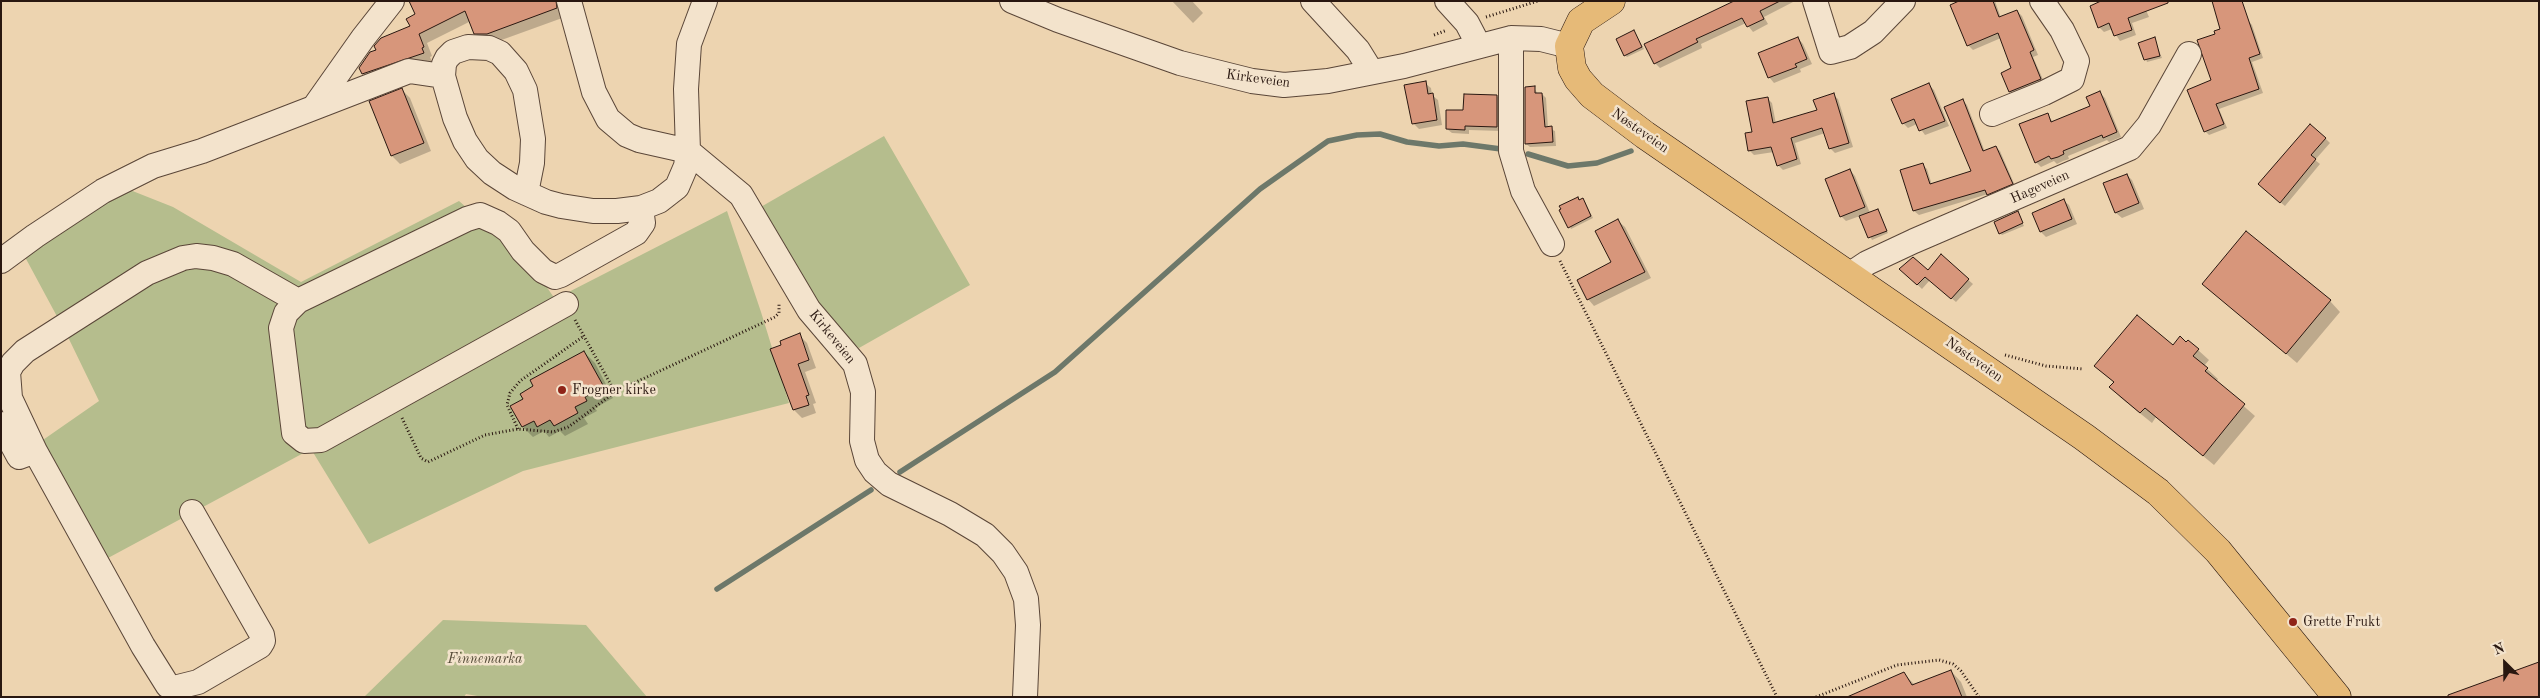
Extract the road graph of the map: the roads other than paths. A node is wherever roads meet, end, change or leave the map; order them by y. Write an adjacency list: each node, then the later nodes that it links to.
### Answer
1 (392, 1): 17 (street)
2 (569, 1): 19 (street)
3 (705, 1): 19 (street)
4 (1012, 1): 15 (street, Kirkeveien)
5 (1313, 1): 15 (street)
6 (1447, 1): 12 (street)
7 (1611, 1): 14 (main road)
8 (1815, 1): 9 (street)
9 (1903, 1)
10 (2042, 1): 18 (street)
11 (1510, 38): 12 (street, Kirkeveien); 14 (street, Kirkeveien); 22 (street)
12 (1479, 46): 15 (street, Kirkeveien)
13 (2189, 54): 24 (street, Hageveien)
14 (1571, 57): 24 (main road, Nøsteveien)
15 (1371, 71)
16 (443, 76): 17 (street); 20 (street); 20 (street)
17 (315, 106): 23 (street)
18 (1992, 114)
19 (688, 151): 21 (street); 30 (street, Kirkeveien)
20 (526, 193): 21 (street)
21 (641, 208): 25 (street)
22 (1552, 244)
23 (1, 261)
24 (1849, 275): 31 (main road, Nøsteveien)
25 (298, 301): 26 (street); 28 (street)
26 (566, 304)
27 (1, 424): 28 (street)
28 (35, 451): 29 (street)
29 (192, 512)
30 (1025, 697)
31 (2337, 697)

